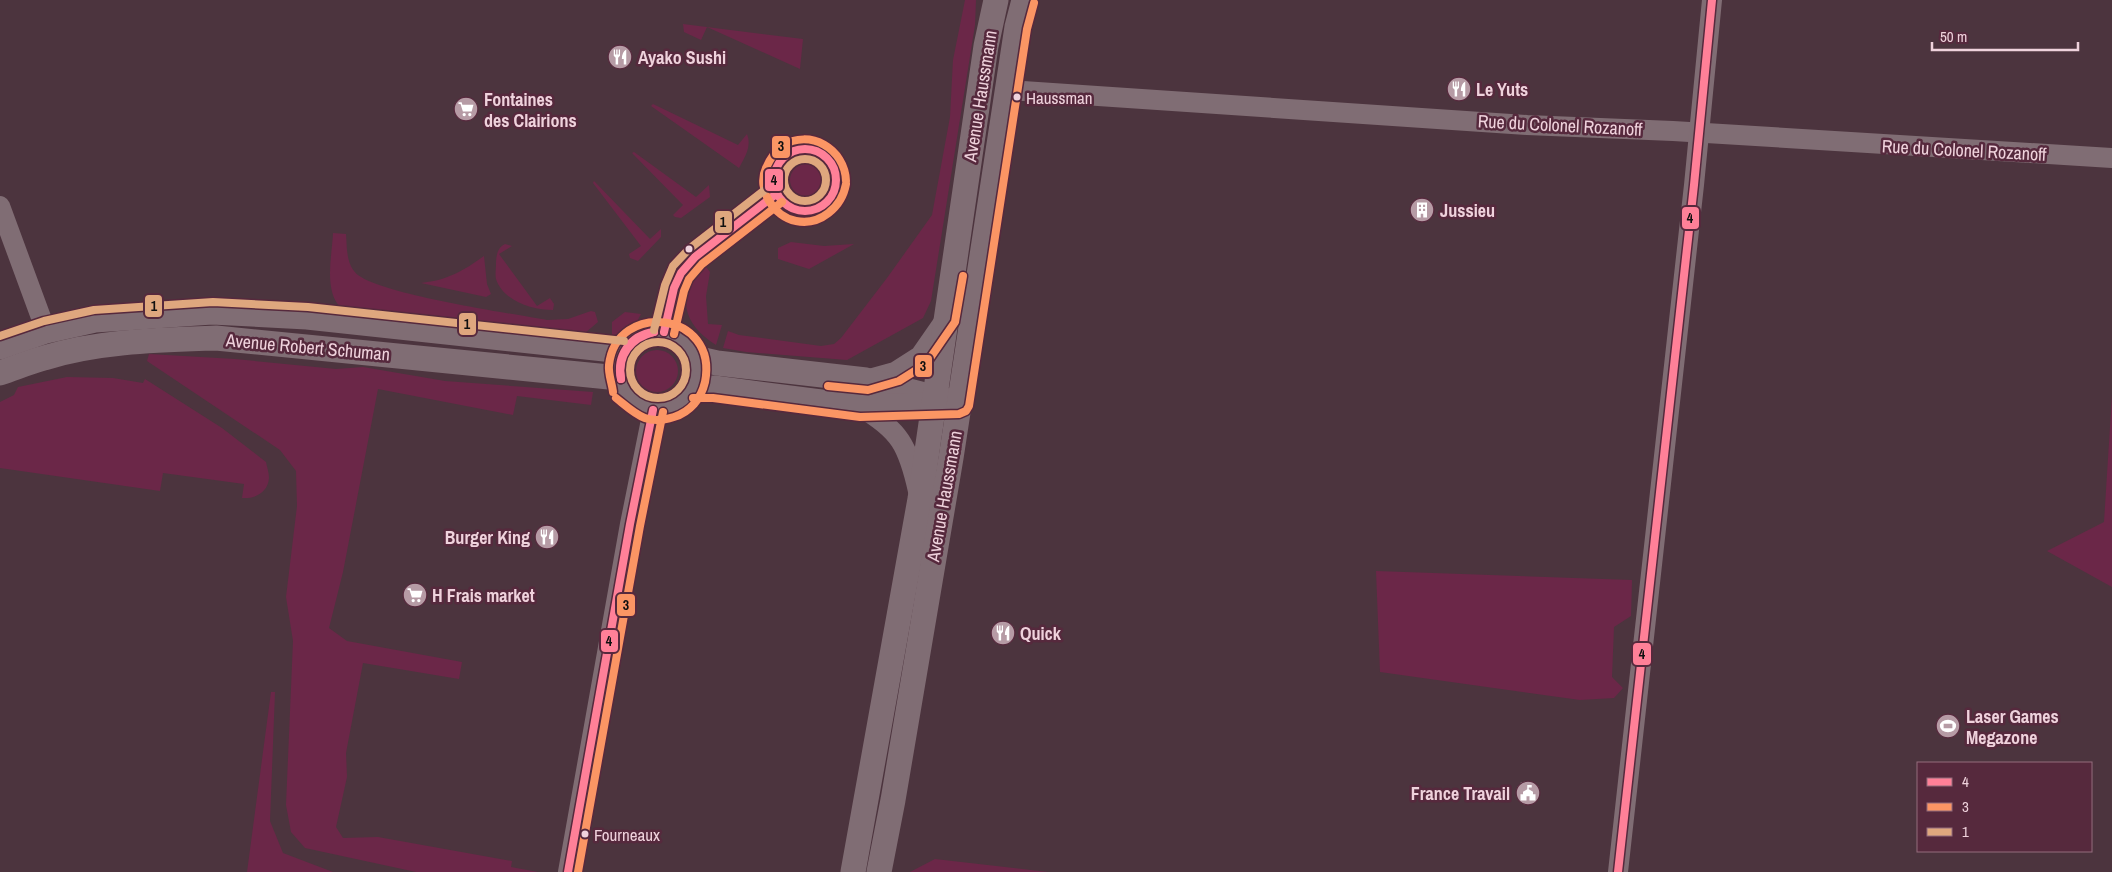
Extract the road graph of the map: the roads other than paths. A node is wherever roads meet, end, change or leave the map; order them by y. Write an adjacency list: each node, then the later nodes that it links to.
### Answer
1 (996, 0): 8 (street, Avenue Haussmann)
2 (1024, 0): 4 (street, Avenue Haussmann)
3 (1712, 0): 5 (street)
4 (1008, 90): 5 (street, Rue du Colonel Rozanoff); 18 (street, Avenue Haussmann)
5 (1699, 133): 6 (street, Rue du Colonel Rozanoff); 25 (street)
6 (2112, 158)
7 (0, 206): 9 (street)
8 (946, 318): 15 (street); 17 (street, Avenue Haussmann)
9 (46, 331): 10 (street, Avenue Robert Schuman); 11 (street, Avenue Robert Schuman)
10 (0, 347)
11 (623, 352): 12 (street); 14 (street)
12 (695, 358): 15 (street); 16 (street)
13 (0, 373): 14 (street, Avenue Robert Schuman)
14 (619, 378): 20 (street)
15 (866, 380): 17 (street)
16 (694, 388): 19 (street); 20 (street)
17 (934, 401): 18 (street); 19 (street); 21 (street, Avenue Haussmann)
18 (959, 404): 24 (street, Avenue Haussmann)
19 (860, 406): 21 (street)
20 (653, 410): 22 (street)
21 (920, 499): 23 (street, Avenue Haussmann)
22 (568, 872)
23 (853, 872)
24 (879, 872)
25 (1618, 872)

